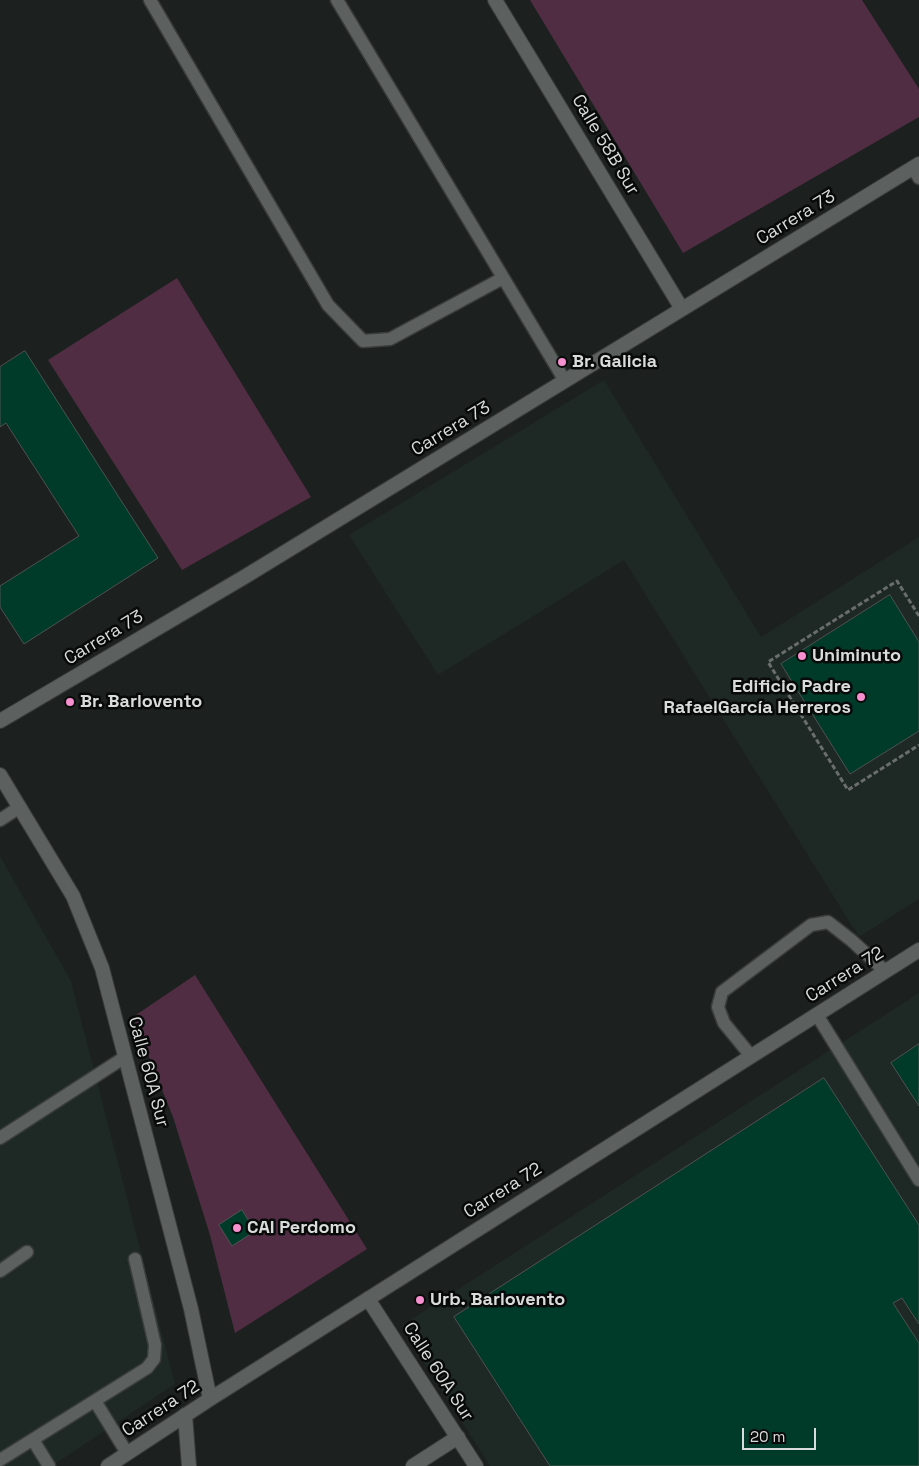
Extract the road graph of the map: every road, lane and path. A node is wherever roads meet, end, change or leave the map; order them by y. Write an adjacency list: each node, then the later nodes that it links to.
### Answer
1 (150, 0): 5 (lane)
2 (337, 0): 5 (lane)
3 (495, 0): 6 (street, Calle 58B Sur)
4 (917, 170): 6 (street, Carrera 73)
5 (503, 278): 7 (lane)
6 (682, 309): 7 (street, Carrera 73)
7 (565, 381): 9 (street, Carrera 73)
8 (919, 616): 10 (path)
9 (0, 721)
10 (919, 745)
11 (0, 775): 12 (street, Calle 60A Sur)
12 (20, 807): 13 (lane); 18 (street, Calle 60A Sur)
13 (0, 820)
14 (919, 950): 15 (street, Carrera 72)
15 (885, 972): 16 (street, Carrera 72); 17 (lane)
16 (817, 1015): 17 (street, Carrera 72); 20 (lane)
17 (752, 1056): 24 (street, Carrera 72)
18 (125, 1057): 19 (lane); 25 (street, Calle 60A Sur)
19 (0, 1138)
20 (919, 1180)
21 (27, 1252): 23 (lane)
22 (134, 1259): 26 (lane)
23 (0, 1270)
24 (368, 1299): 25 (street, Carrera 72); 28 (street, Calle 60A Sur)
25 (210, 1399): 27 (street, Carrera 72)
26 (95, 1401): 29 (lane); 30 (lane)
27 (185, 1416): 30 (street, Carrera 72); 34 (street)
28 (458, 1437): 35 (street); 36 (street, Calle 60A Sur)
29 (33, 1440): 31 (lane); 32 (lane)
30 (127, 1453): 33 (street, Carrera 72)
31 (0, 1460)
32 (49, 1466)
33 (108, 1466)
34 (189, 1466)
35 (413, 1466)
36 (476, 1466)

